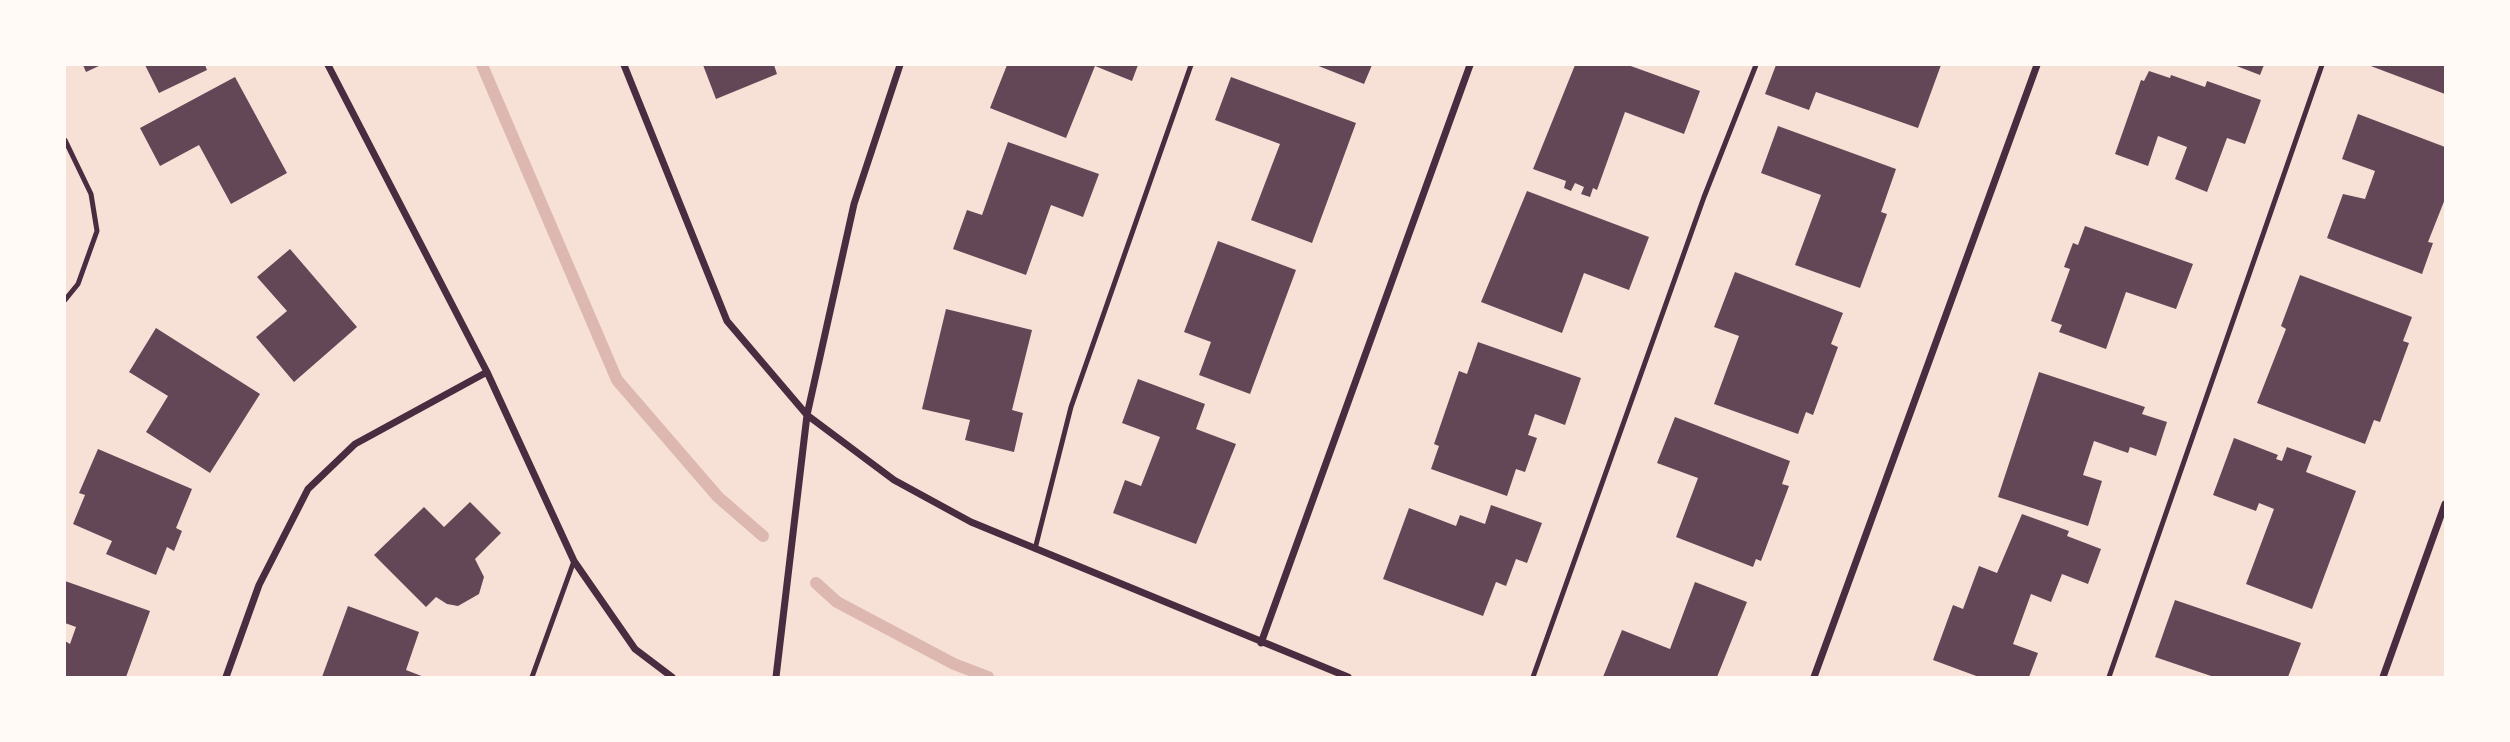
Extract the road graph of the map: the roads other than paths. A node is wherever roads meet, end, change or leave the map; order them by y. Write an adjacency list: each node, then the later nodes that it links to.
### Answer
1 (328, 65): 11 (street)
2 (624, 65): 12 (street)
3 (900, 65): 12 (street)
4 (1191, 65): 14 (lane)
5 (1470, 65): 16 (street)
6 (1756, 65): 22 (lane)
7 (2037, 65): 23 (street)
8 (2322, 65): 24 (lane)
9 (65, 140): 10 (lane)
10 (65, 300)
11 (487, 372): 15 (street); 17 (street)
12 (807, 415): 14 (street); 20 (street)
13 (2445, 504): 25 (street)
14 (1035, 548): 16 (street)
15 (574, 561): 18 (lane); 19 (street)
16 (1261, 643): 21 (street)
17 (226, 677)
18 (532, 677)
19 (671, 677)
20 (776, 677)
21 (1348, 677)
22 (1534, 677)
23 (1814, 677)
24 (2109, 677)
25 (2383, 677)

